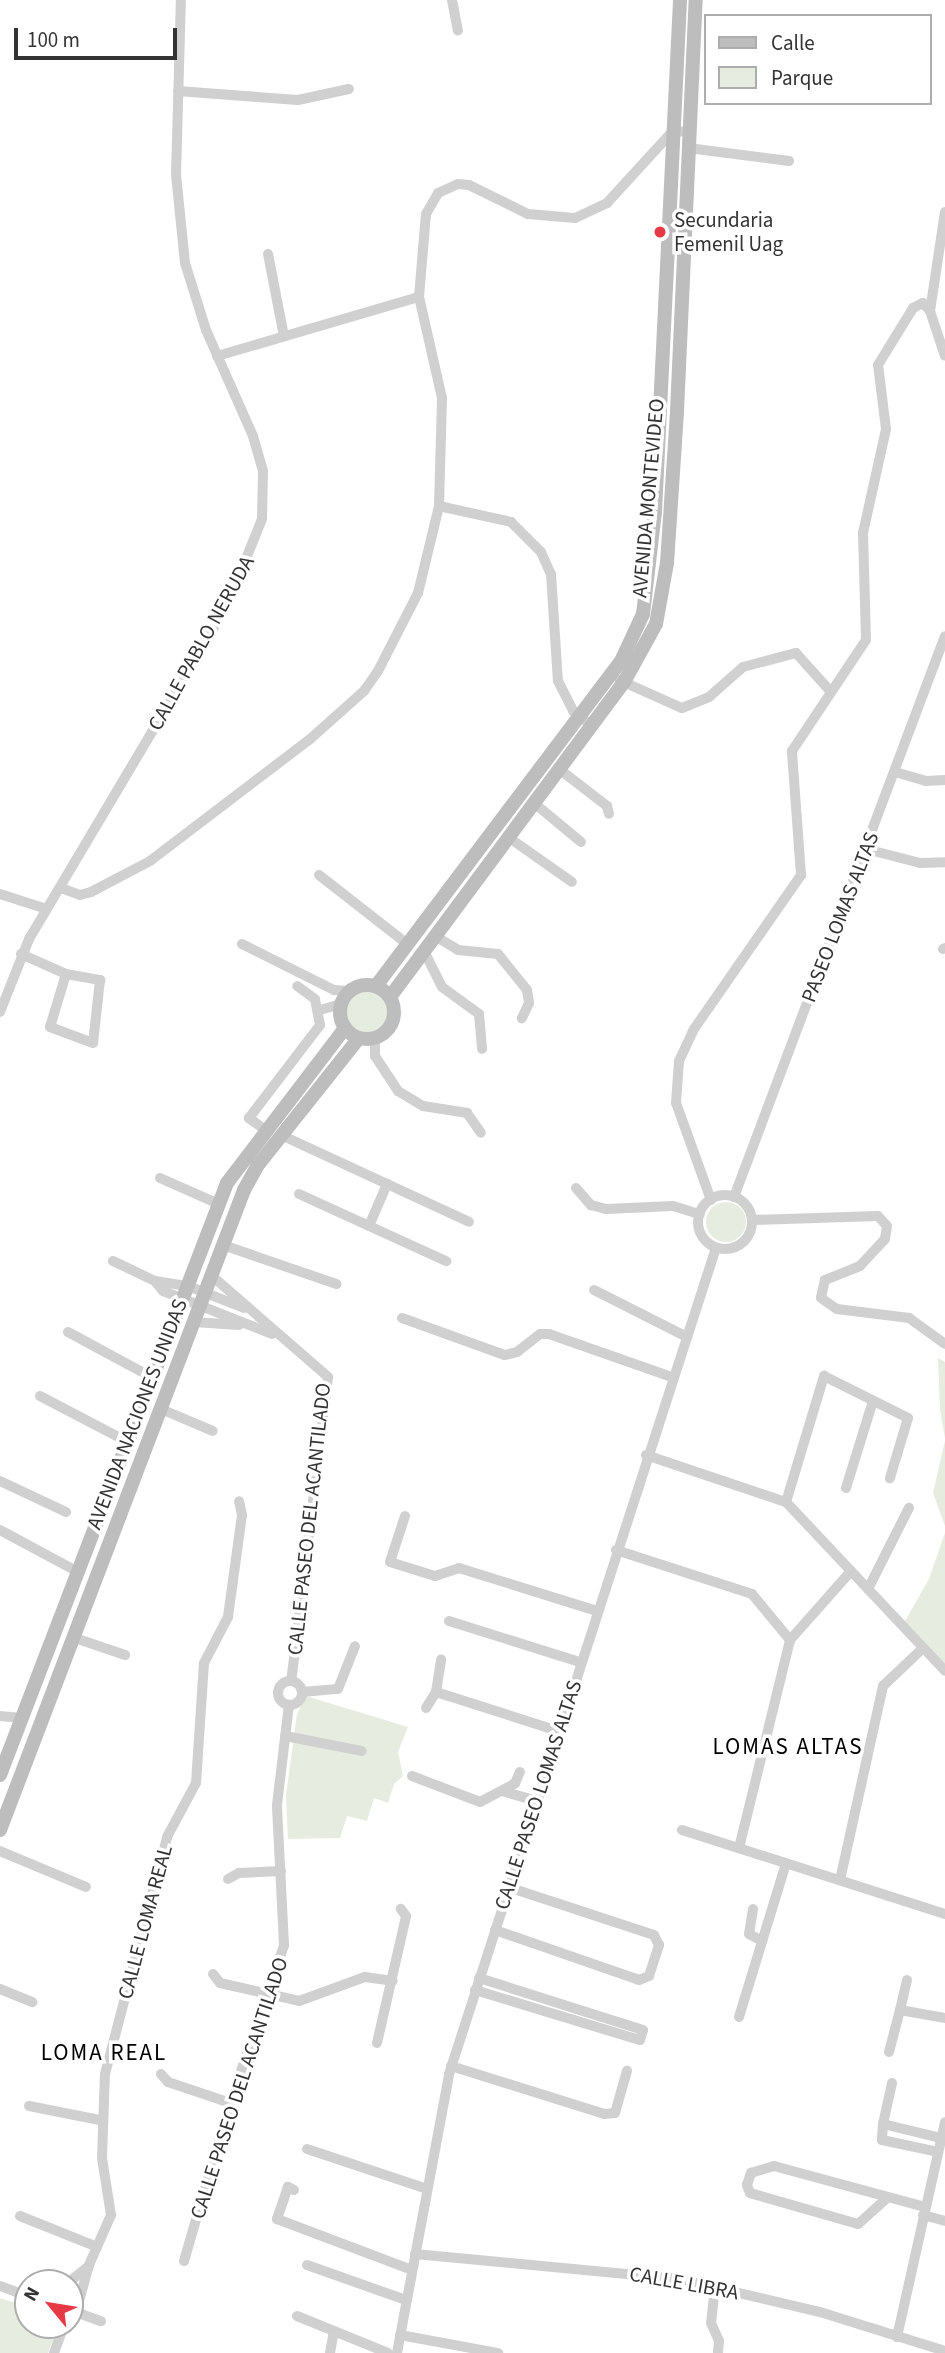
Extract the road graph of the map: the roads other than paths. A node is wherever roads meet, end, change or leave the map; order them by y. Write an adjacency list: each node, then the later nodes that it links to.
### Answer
1 (181, 0): 7 (street, CALLE PABLO NERUDA)
2 (452, 0): 5 (street)
3 (680, 0): 8 (street, AVENIDA MONTEVIDEO)
4 (696, 0): 9 (street, AVENIDA MONTEVIDEO)
5 (458, 30)
6 (349, 89): 7 (street)
7 (178, 91): 17 (street, CALLE PABLO NERUDA)
8 (673, 131): 9 (street); 14 (street); 19 (street, AVENIDA MONTEVIDEO)
9 (689, 132): 10 (street, AVENIDA MONTEVIDEO)
10 (688, 148): 11 (street); 20 (street, AVENIDA MONTEVIDEO)
11 (789, 161)
12 (945, 212): 15 (street)
13 (268, 254): 16 (street)
14 (418, 297): 16 (street); 21 (street)
15 (930, 311): 18 (street); 26 (street)
16 (284, 336): 17 (street)
17 (217, 356): 40 (street, CALLE PABLO NERUDA)
18 (945, 356)
19 (661, 409): 20 (street); 22 (street, AVENIDA MONTEVIDEO)
20 (677, 411): 23 (street, AVENIDA MONTEVIDEO)
21 (439, 506): 27 (street); 40 (street)
22 (651, 561): 23 (street); 25 (street, AVENIDA MONTEVIDEO)
23 (667, 563): 25 (street, AVENIDA MONTEVIDEO)
24 (945, 636): 30 (street, PASEO LOMAS ALTAS)
25 (617, 679): 26 (street); 27 (street, AVENIDA MONTEVIDEO); 28 (street, AVENIDA MONTEVIDEO)
26 (831, 692): 69 (street)
27 (579, 716): 28 (street); 44 (street, AVENIDA MONTEVIDEO)
28 (591, 725): 29 (street, AVENIDA MONTEVIDEO)
29 (559, 769): 32 (street, AVENIDA MONTEVIDEO); 33 (street)
30 (895, 772): 31 (street); 36 (street, PASEO LOMAS ALTAS)
31 (945, 780)
32 (534, 803): 34 (street, AVENIDA MONTEVIDEO); 35 (street)
33 (609, 814)
34 (508, 837): 39 (street); 43 (street, AVENIDA MONTEVIDEO)
35 (581, 842)
36 (866, 849): 37 (street); 68 (street, PASEO LOMAS ALTAS)
37 (945, 862)
38 (319, 875): 44 (street)
39 (572, 882)
40 (61, 888): 42 (street, CALLE PABLO NERUDA)
41 (0, 894): 42 (street)
42 (47, 909): 47 (street, CALLE PABLO NERUDA)
43 (435, 936): 46 (street, AVENIDA MONTEVIDEO); 56 (street)
44 (406, 943): 50 (street, AVENIDA MONTEVIDEO)
45 (242, 944): 51 (street)
46 (424, 951): 52 (street, AVENIDA MONTEVIDEO); 60 (street)
47 (21, 954): 48 (street); 55 (street, CALLE PABLO NERUDA)
48 (66, 974): 48 (street)
49 (297, 986): 54 (street)
50 (376, 986): 51 (street); 52 (street)
51 (351, 991): 53 (street)
52 (390, 997): 59 (street)
53 (341, 1004): 54 (street); 57 (street)
54 (320, 1010): 61 (street)
55 (0, 1012)
56 (522, 1018)
57 (345, 1028): 58 (street); 61 (street, AVENIDA NACIONES UNIDAS)
58 (359, 1038): 59 (street); 63 (street, AVENIDA NACIONES UNIDAS)
59 (375, 1039): 62 (street)
60 (482, 1049)
61 (264, 1129): 70 (street, AVENIDA NACIONES UNIDAS)
62 (481, 1133)
63 (281, 1135): 65 (street); 75 (street, AVENIDA NACIONES UNIDAS)
64 (160, 1178): 70 (street)
65 (387, 1184): 73 (street); 74 (street)
66 (576, 1188): 71 (street)
67 (299, 1194): 74 (street)
68 (734, 1197): 69 (street); 72 (street)
69 (711, 1200): 71 (street)
70 (219, 1204): 82 (street, AVENIDA NACIONES UNIDAS)
71 (700, 1214): 76 (street)
72 (752, 1220): 76 (street); 94 (street)
73 (469, 1222)
74 (369, 1226): 78 (street)
75 (223, 1245): 79 (street, AVENIDA NACIONES UNIDAS); 81 (street)
76 (716, 1248): 93 (street, CALLE PASEO LOMAS ALTAS)
77 (113, 1261): 80 (street)
78 (446, 1261)
79 (212, 1276): 84 (street, AVENIDA NACIONES UNIDAS); 87 (street, CALLE PASEO DEL ACANTILADO)
80 (155, 1281): 82 (street, CALLE PASEO DEL ACANTILADO); 85 (street, CALLE PASEO DEL ACANTILADO)
81 (336, 1284)
82 (188, 1286): 84 (street, CALLE PASEO DEL ACANTILADO); 85 (street, AVENIDA NACIONES UNIDAS)
83 (594, 1290): 93 (street)
84 (205, 1293): 86 (street, AVENIDA NACIONES UNIDAS); 87 (street, CALLE PASEO DEL ACANTILADO)
85 (183, 1300): 86 (street, CALLE PASEO DEL ACANTILADO); 96 (street, AVENIDA NACIONES UNIDAS)
86 (200, 1307): 89 (street, AVENIDA NACIONES UNIDAS); 90 (street, CALLE PASEO DEL ACANTILADO)
87 (251, 1311): 92 (street, CALLE PASEO DEL ACANTILADO)
88 (402, 1318): 95 (street)
89 (194, 1322): 90 (street, CALLE PASEO DEL ACANTILADO); 99 (street, AVENIDA NACIONES UNIDAS)
90 (250, 1325): 92 (street, CALLE PASEO DEL ACANTILADO)
91 (68, 1332): 96 (street)
92 (279, 1336): 126 (street, CALLE PASEO DEL ACANTILADO)
93 (685, 1336): 95 (street, CALLE PASEO LOMAS ALTAS)
94 (945, 1344)
95 (672, 1377): 102 (street, CALLE PASEO LOMAS ALTAS)
96 (153, 1378): 101 (street, AVENIDA NACIONES UNIDAS)
97 (40, 1396): 101 (street)
98 (873, 1401): 103 (street); 105 (street); 107 (street)
99 (161, 1409): 100 (street); 118 (street, AVENIDA NACIONES UNIDAS)
100 (213, 1431)
101 (128, 1442): 114 (street, AVENIDA NACIONES UNIDAS)
102 (646, 1455): 107 (street); 112 (street, CALLE PASEO LOMAS ALTAS)
103 (890, 1478)
104 (0, 1481): 109 (street)
105 (846, 1488)
106 (239, 1501): 175 (street, CALLE LOMA REAL)
107 (786, 1502): 113 (street)
108 (909, 1508): 115 (street)
109 (66, 1512)
110 (405, 1516): 116 (street)
111 (0, 1530): 114 (street)
112 (616, 1550): 116 (street, CALLE PASEO LOMAS ALTAS); 119 (street)
113 (851, 1571): 115 (street); 119 (street)
114 (78, 1572): 132 (street, AVENIDA NACIONES UNIDAS)
115 (868, 1589): 121 (street)
116 (597, 1611): 124 (street, CALLE PASEO LOMAS ALTAS)
117 (449, 1621): 124 (street)
118 (75, 1638): 122 (street); 141 (street, AVENIDA NACIONES UNIDAS)
119 (790, 1640): 143 (street)
120 (355, 1646): 127 (street)
121 (923, 1648): 125 (street); 148 (street)
122 (125, 1655)
123 (441, 1659): 128 (street)
124 (580, 1662): 133 (street, CALLE PASEO LOMAS ALTAS)
125 (945, 1671)
126 (291, 1681): 127 (street); 129 (street)
127 (302, 1692): 129 (street)
128 (436, 1692): 130 (street); 133 (street)
129 (289, 1705): 134 (street, CALLE PASEO DEL ACANTILADO)
130 (426, 1708)
131 (0, 1716): 132 (street)
132 (22, 1718): 137 (street, AVENIDA NACIONES UNIDAS)
133 (558, 1731): 140 (street, CALLE PASEO LOMAS ALTAS)
134 (285, 1736): 135 (street); 146 (street, CALLE PASEO DEL ACANTILADO)
135 (362, 1751)
136 (520, 1772): 139 (street)
137 (0, 1775)
138 (412, 1776): 139 (street)
139 (502, 1791): 140 (street)
140 (536, 1801): 150 (street, CALLE PASEO LOMAS ALTAS)
141 (0, 1830)
142 (682, 1830): 143 (street)
143 (739, 1849): 145 (street)
144 (0, 1852): 149 (street)
145 (786, 1863): 148 (street); 155 (street)
146 (281, 1871): 147 (street); 162 (street, CALLE PASEO DEL ACANTILADO)
147 (228, 1879)
148 (840, 1880): 153 (street)
149 (86, 1887)
150 (508, 1887): 154 (street, CALLE PASEO LOMAS ALTAS); 154 (street)
151 (401, 1909): 159 (street)
152 (753, 1909): 155 (street)
153 (945, 1914)
154 (495, 1930): 157 (street, CALLE PASEO LOMAS ALTAS)
155 (762, 1941): 165 (street)
156 (213, 1974): 162 (street)
157 (479, 1978): 161 (street, CALLE PASEO LOMAS ALTAS); 161 (street)
158 (907, 1980): 164 (street)
159 (393, 1981): 162 (street); 167 (street)
160 (0, 1989): 163 (street)
161 (475, 1990): 169 (street, CALLE PASEO LOMAS ALTAS)
162 (267, 1994): 173 (street, CALLE PASEO DEL ACANTILADO)
163 (32, 2002)
164 (900, 2010): 166 (street); 168 (street)
165 (738, 2017)
166 (945, 2018)
167 (377, 2043)
168 (889, 2052)
169 (451, 2066): 170 (street); 181 (street, CALLE PASEO LOMAS ALTAS)
170 (627, 2071)
171 (161, 2074): 173 (street)
172 (892, 2083): 177 (street)
173 (230, 2103): 189 (street, CALLE PASEO DEL ACANTILADO)
174 (29, 2106): 175 (street)
175 (100, 2120): 187 (street, CALLE LOMA REAL)
176 (945, 2122): 178 (street)
177 (883, 2124): 178 (street); 180 (street)
178 (941, 2138): 180 (street)
179 (307, 2149): 181 (street)
180 (938, 2152): 184 (street)
181 (427, 2189): 188 (street, CALLE PASEO LOMAS ALTAS)
182 (294, 2190): 193 (street)
183 (887, 2198): 183 (street); 184 (street)
184 (924, 2211): 186 (street); 202 (street)
185 (20, 2216): 187 (street)
186 (945, 2221)
187 (97, 2247): 191 (street, CALLE LOMA REAL)
188 (415, 2253): 193 (street, CALLE PASEO LOMAS ALTAS); 195 (street, CALLE LIBRA)
189 (184, 2261)
190 (307, 2265): 196 (street)
191 (89, 2266): 192 (street, CALLE LOMA REAL); 194 (street, CALLE LOMA REAL)
192 (84, 2270)
193 (412, 2270): 196 (street, CALLE PASEO LOMAS ALTAS)
194 (84, 2280)
195 (715, 2286): 202 (street, CALLE LIBRA); 208 (street)
196 (407, 2301): 201 (street, CALLE PASEO LOMAS ALTAS)
197 (84, 2315): 199 (street)
198 (297, 2316): 200 (street)
199 (101, 2321)
200 (334, 2331): 204 (street); 205 (street)
201 (400, 2335): 206 (street, CALLE PASEO LOMAS ALTAS); 207 (street)
202 (897, 2337): 203 (street, CALLE LIBRA)
203 (945, 2351)
204 (330, 2353)
205 (388, 2353)
206 (397, 2353)
207 (498, 2353)
208 (718, 2353)

